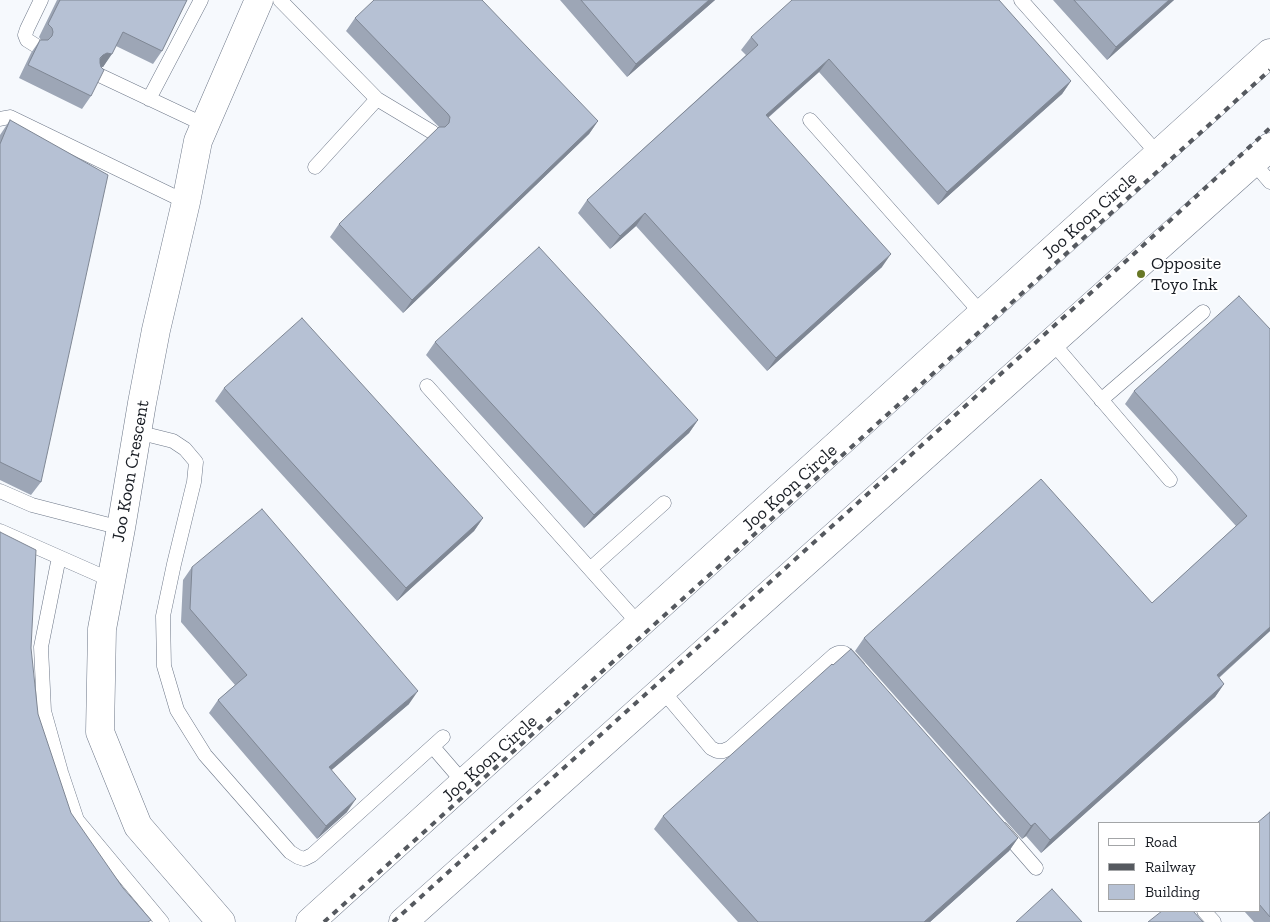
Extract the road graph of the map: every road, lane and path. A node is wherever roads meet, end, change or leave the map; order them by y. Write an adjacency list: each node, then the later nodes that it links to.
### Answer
1 (41, 0): 6 (lane)
2 (201, 0): 9 (lane)
3 (259, 0): 13 (street, Joo Koon Crescent)
4 (280, 0): 10 (lane)
5 (1021, 0): 15 (lane)
6 (31, 43)
7 (1270, 53): 15 (street, Joo Koon Circle)
8 (98, 75): 9 (lane)
9 (149, 98): 13 (lane)
10 (377, 99): 14 (lane); 17 (lane)
11 (0, 119): 18 (lane)
12 (810, 120): 20 (lane)
13 (205, 125): 18 (street, Joo Koon Crescent)
14 (432, 132)
15 (1158, 154): 20 (street, Joo Koon Circle)
16 (1264, 164): 21 (street)
17 (315, 167)
18 (186, 202): 24 (street, Joo Koon Crescent)
19 (1203, 312): 23 (lane)
20 (982, 314): 33 (street, Joo Koon Circle)
21 (1052, 342): 23 (lane); 35 (street)
22 (427, 386): 31 (lane)
23 (1101, 400): 25 (lane)
24 (137, 432): 28 (street, Joo Koon Crescent); 36 (lane)
25 (1170, 480)
26 (0, 491): 28 (lane)
27 (664, 502): 31 (lane)
28 (122, 528): 32 (street, Joo Koon Crescent)
29 (0, 532): 30 (lane)
30 (59, 557): 32 (lane); 40 (lane)
31 (590, 569): 33 (lane)
32 (111, 580): 41 (street, Joo Koon Crescent)
33 (640, 624): 36 (street, Joo Koon Circle)
34 (868, 678): 35 (lane)
35 (662, 690): 43 (street)
36 (464, 783): 42 (street, Joo Koon Circle)
37 (990, 817): 38 (lane)
38 (1036, 868)
39 (1205, 912): 44 (lane)
40 (162, 922)
41 (221, 922)
42 (310, 922)
43 (403, 922)
44 (1214, 922)

